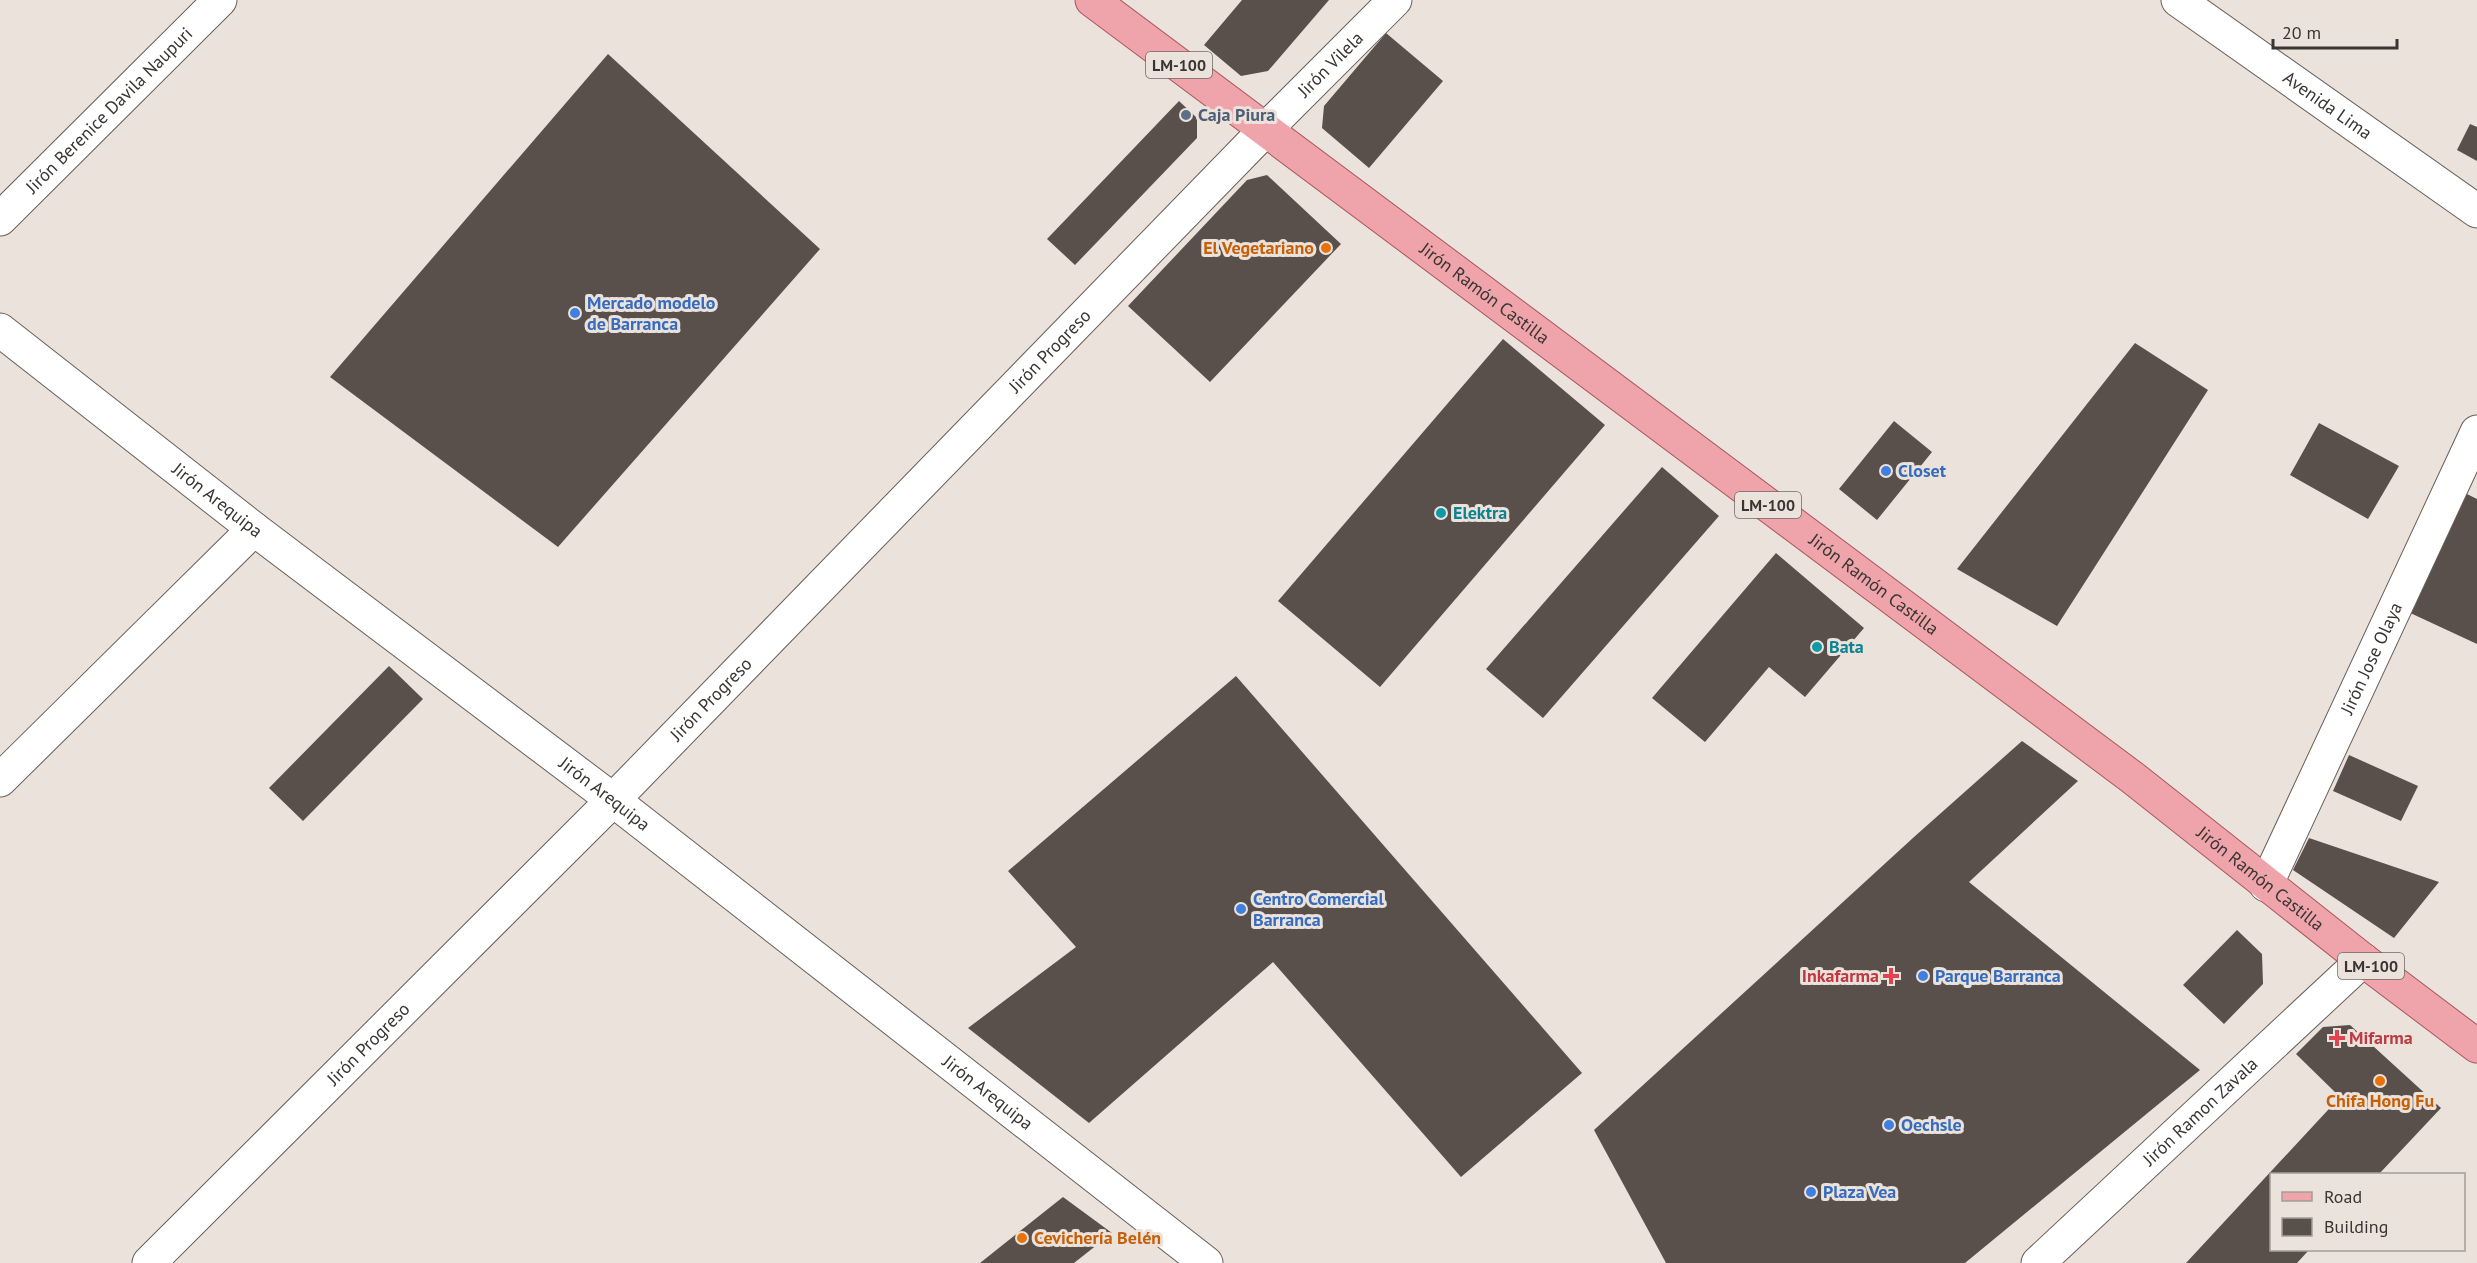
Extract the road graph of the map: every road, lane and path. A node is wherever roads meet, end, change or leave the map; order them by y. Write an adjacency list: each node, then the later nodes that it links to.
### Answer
1 (220, 0): 7 (street, Jirón Berenice Davila Naupuri)
2 (1092, 0): 5 (main road, Jirón Ramón Castilla / LM-100)
3 (1395, 0): 5 (street, Jirón Vilela)
4 (2178, 0): 6 (street, Avenida Lima)
5 (1266, 129): 12 (street, Jirón Progreso); 13 (main road, Jirón Ramón Castilla / LM-100)
6 (2477, 211)
7 (0, 219)
8 (0, 330): 10 (street, Jirón Arequipa)
9 (2477, 432): 13 (street, Jirón Jose Olaya)
10 (254, 529): 11 (street); 12 (street, Jirón Arequipa)
11 (0, 780)
12 (613, 800): 16 (street, Jirón Progreso); 17 (street, Jirón Arequipa)
13 (2266, 885): 14 (main road, Jirón Ramón Castilla / LM-100)
14 (2363, 960): 15 (main road, Jirón Ramón Castilla / LM-100); 18 (street, Jirón Ramon Zavala)
15 (2477, 1046)
16 (149, 1263)
17 (1206, 1263)
18 (2038, 1263)

